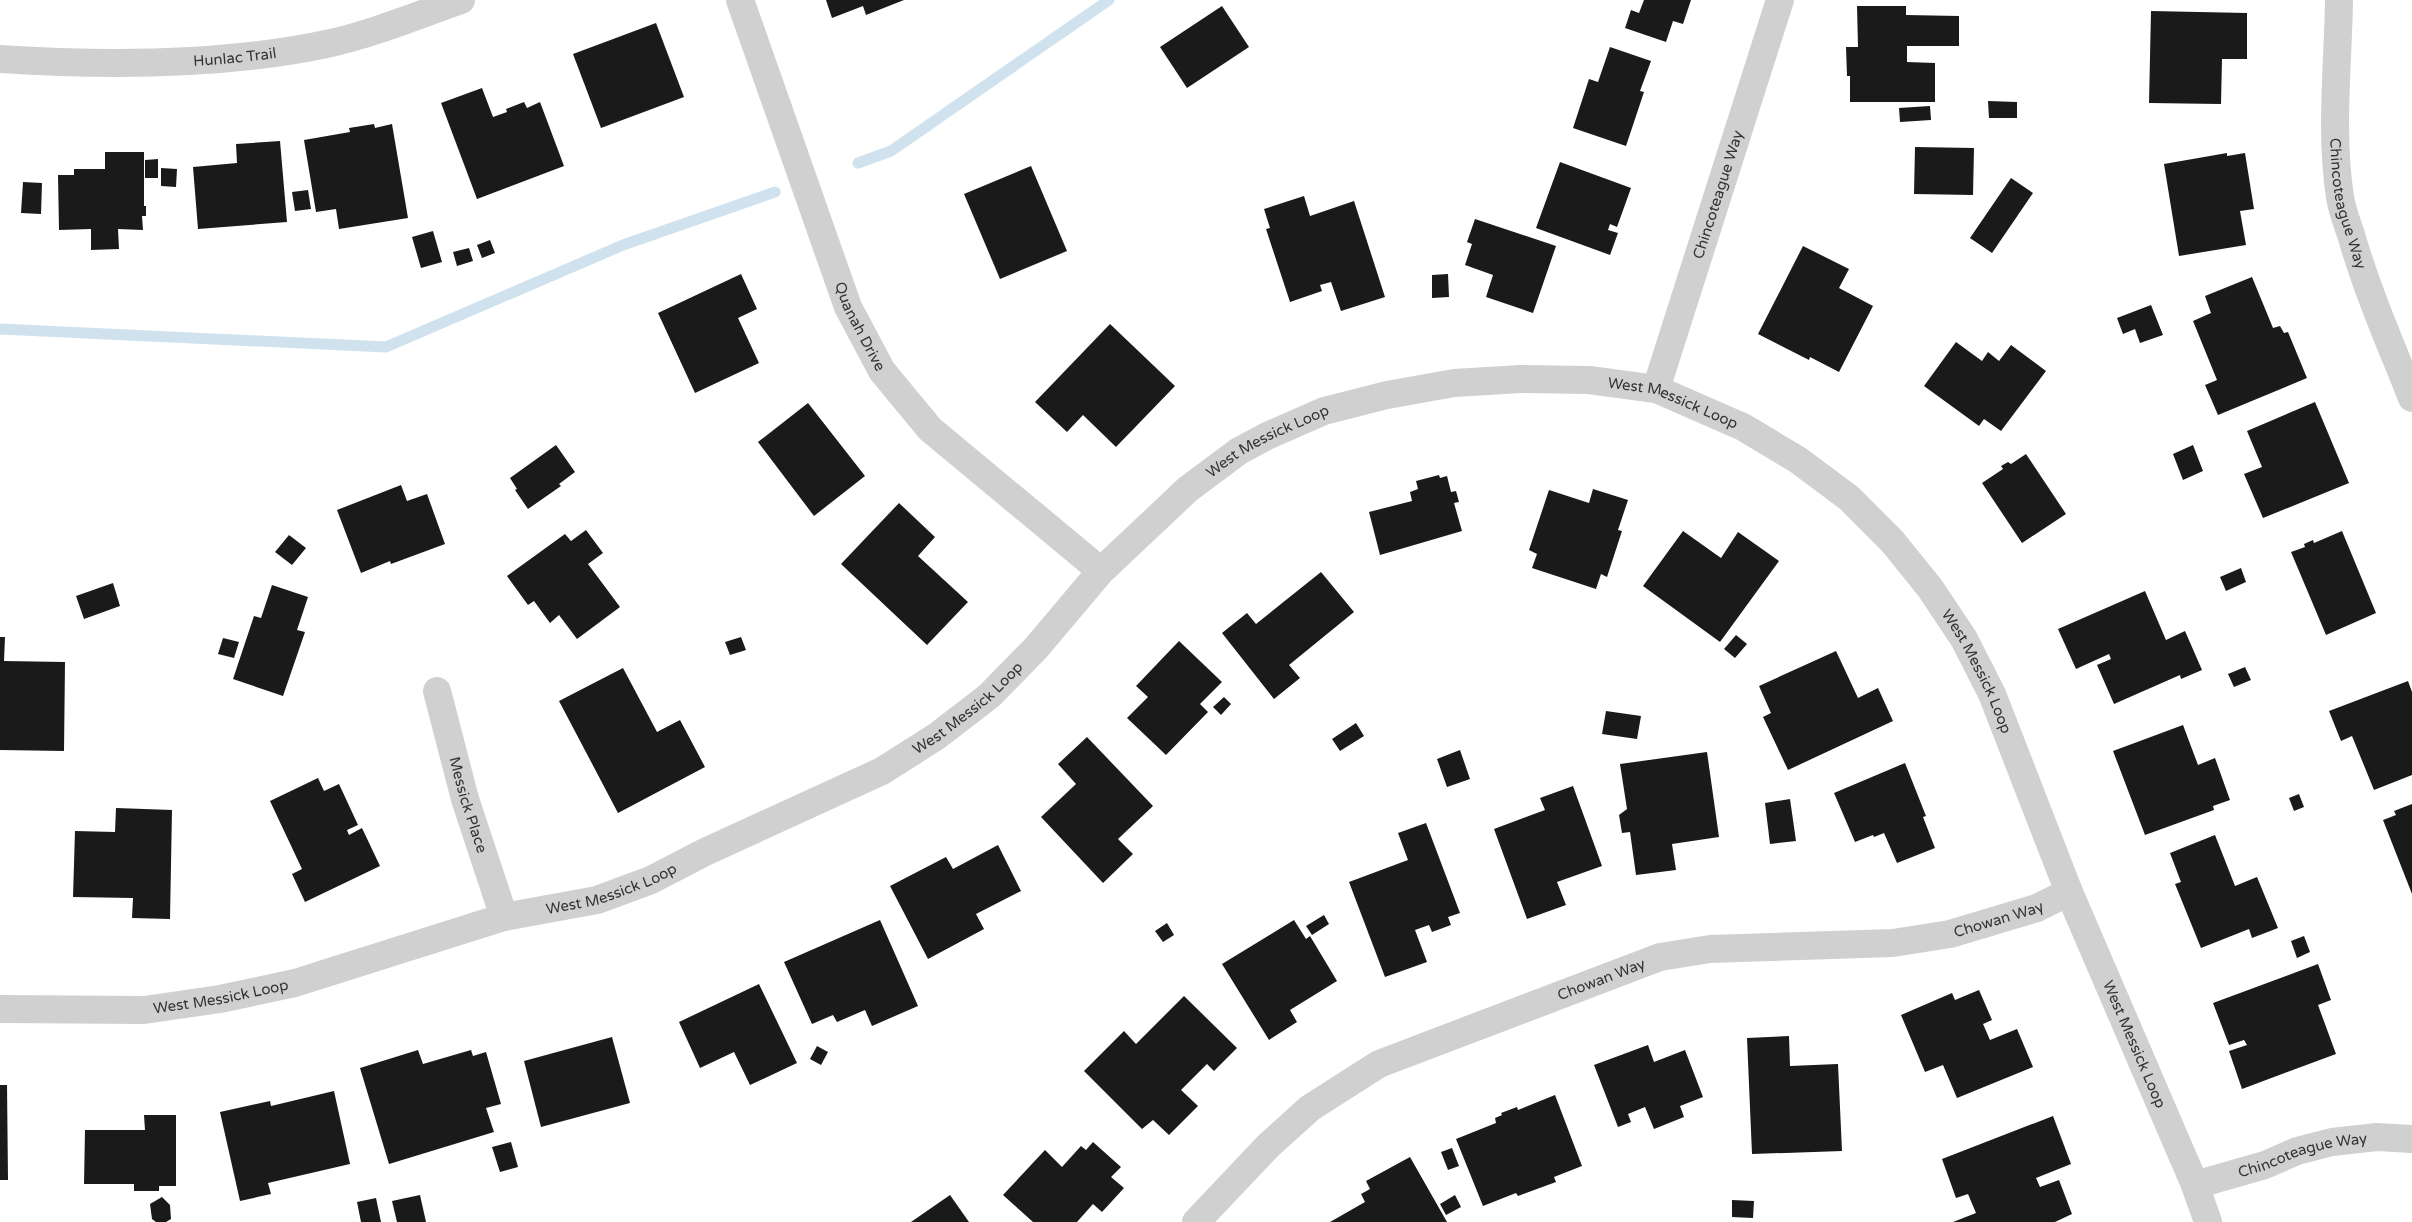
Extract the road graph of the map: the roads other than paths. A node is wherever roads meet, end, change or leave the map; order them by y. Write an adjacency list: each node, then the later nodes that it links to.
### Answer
1 (460, 0): 5 (street, Hunlac Trail)
2 (740, 0): 8 (street, Quanah Drive)
3 (1780, 0): 6 (street, Chincoteague Way)
4 (2339, 0): 7 (street, Chincoteague Way)
5 (0, 59)
6 (1656, 388): 8 (street, West Messick Loop); 10 (street, West Messick Loop)
7 (2412, 398)
8 (1101, 571): 11 (street, West Messick Loop)
9 (437, 690): 11 (street, Messick Place)
10 (2069, 892): 14 (street, West Messick Loop); 15 (street, Chowan Way)
11 (504, 917): 12 (street, West Messick Loop)
12 (0, 1009)
13 (2412, 1139): 14 (street, Chincoteague Way)
14 (2196, 1185): 16 (street, West Messick Loop)
15 (1196, 1222)
16 (2208, 1222)

